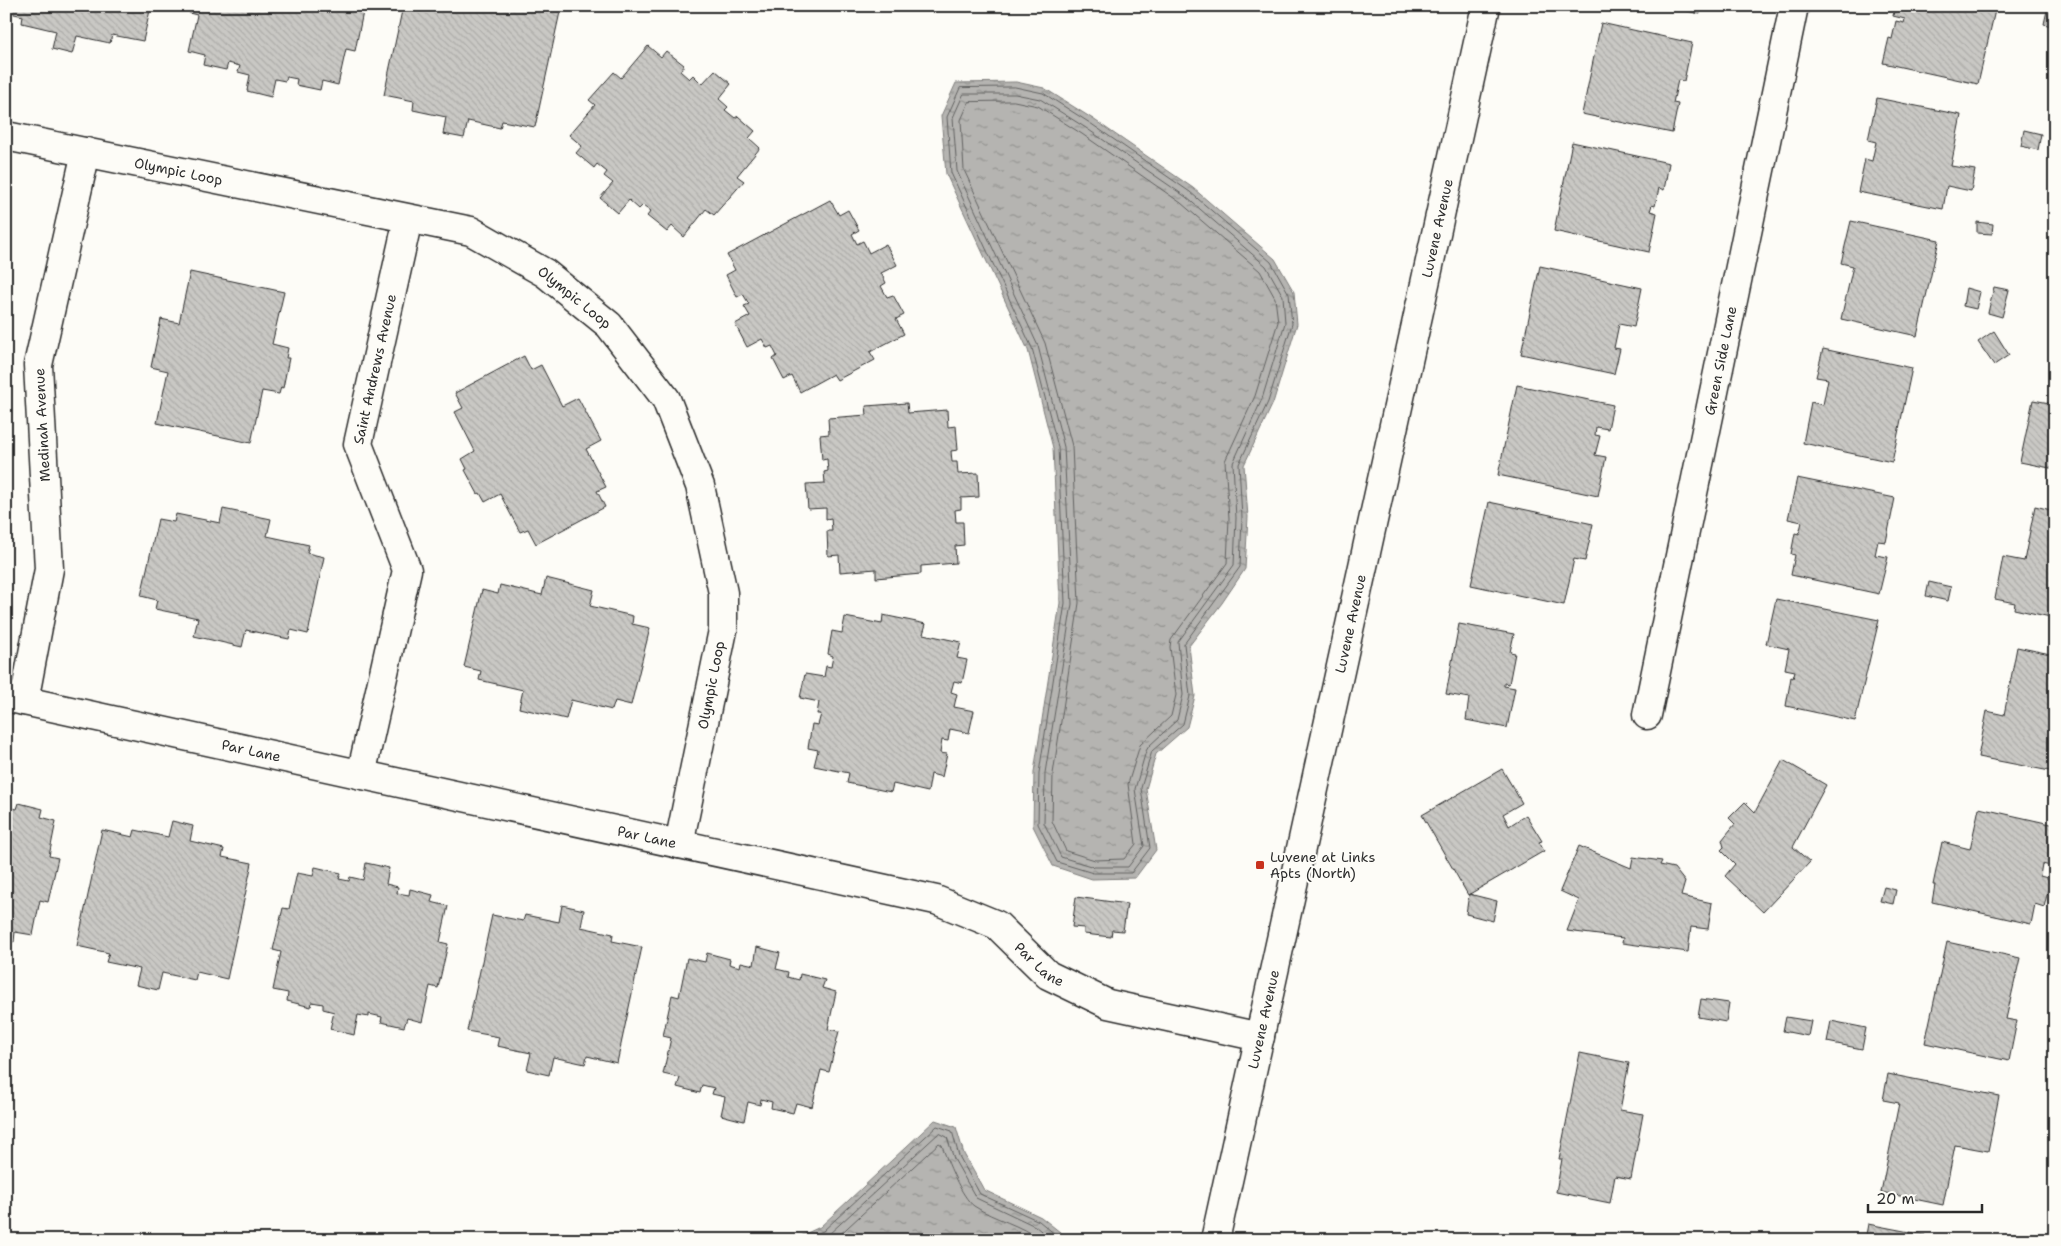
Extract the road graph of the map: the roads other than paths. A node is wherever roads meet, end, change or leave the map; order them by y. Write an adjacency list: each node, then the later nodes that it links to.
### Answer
1 (1486, 6): 10 (street, Luvene Avenue)
2 (1794, 6): 7 (street, Green Side Lane)
3 (6, 136): 4 (street, Olympic Loop)
4 (86, 152): 5 (street, Olympic Loop); 6 (street, Medinah Avenue)
5 (408, 219): 8 (street, Saint Andrews Avenue); 9 (street, Olympic Loop)
6 (15, 699): 8 (street, Par Lane)
7 (1647, 715)
8 (362, 775): 9 (street, Par Lane)
9 (679, 844): 10 (street, Par Lane)
10 (1260, 1037): 11 (street, Luvene Avenue)
11 (1215, 1240)

